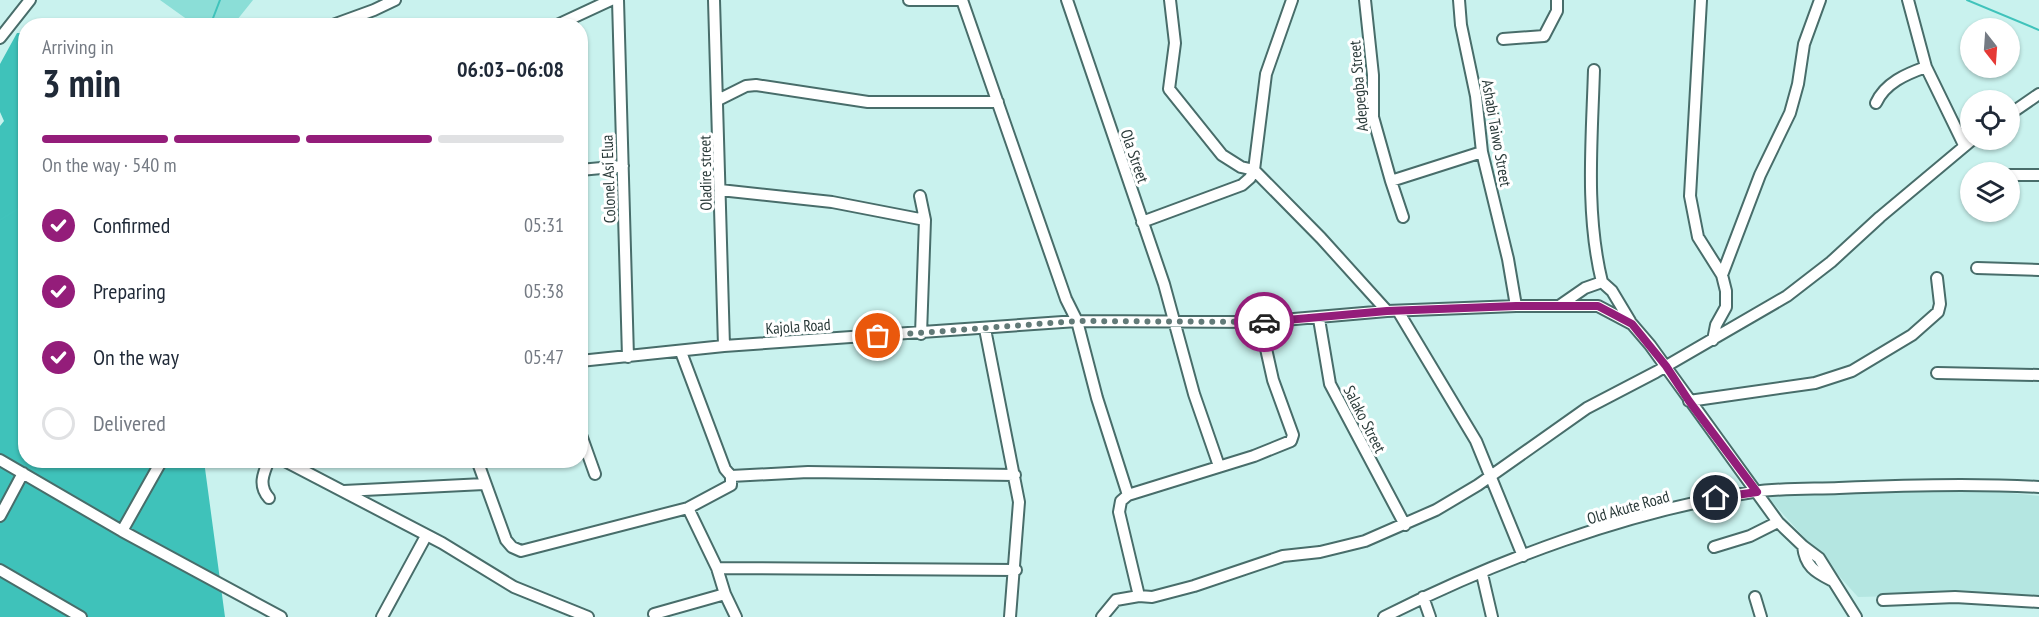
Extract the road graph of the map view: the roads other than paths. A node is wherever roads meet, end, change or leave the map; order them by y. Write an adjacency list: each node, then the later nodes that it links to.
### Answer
1 (30, 0): 19 (street)
2 (395, 0): 17 (street)
3 (611, 0): 18 (street)
4 (618, 0): 31 (street, Colonel Asi Elua)
5 (714, 0): 24 (street, Oladire street)
6 (909, 0): 7 (street)
7 (960, 0): 25 (street)
8 (1067, 0): 41 (street, Ola Street)
9 (1170, 0): 33 (street)
10 (1292, 0): 33 (street)
11 (1365, 0): 36 (street, Adepegba Street)
12 (1459, 0): 30 (street, Ashabi Taiwo Street)
13 (1557, 0): 20 (street)
14 (1701, 0): 44 (street)
15 (1820, 0): 44 (street)
16 (1908, 0): 21 (street)
17 (352, 18)
18 (572, 18)
19 (0, 38)
20 (1503, 39)
21 (1926, 67): 26 (street); 28 (street)
22 (1594, 70): 46 (street)
23 (2039, 94): 27 (street)
24 (718, 99): 25 (street); 37 (street, Oladire street)
25 (998, 102): 51 (street)
26 (1876, 103)
27 (2020, 107)
28 (1960, 128)
29 (1960, 149): 57 (street)
30 (1482, 152): 36 (street); 47 (street, Ashabi Taiwo Street)
31 (623, 166): 32 (street); 60 (street, Colonel Asi Elua)
32 (588, 169)
33 (1254, 170): 41 (street); 49 (street)
34 (2020, 175): 35 (street)
35 (2039, 176)
36 (1391, 181): 39 (street, Adepegba Street)
37 (720, 190): 40 (street); 58 (street, Oladire street)
38 (920, 196): 40 (street)
39 (1403, 217)
40 (925, 220): 56 (street)
41 (1142, 222): 52 (street, Ola Street)
42 (1977, 268): 43 (street)
43 (2039, 270)
44 (1722, 276): 57 (street)
45 (1937, 278): 65 (street)
46 (1602, 282): 48 (street); 54 (street)
47 (1516, 306): 48 (street, Kajola Road); 49 (street, Kajola Road)
48 (1559, 306): 54 (street, Kajola Road)
49 (1393, 311): 50 (street, Kajola Road); 75 (street)
50 (1319, 319): 53 (street, Kajola Road); 87 (street, Salako Street)
51 (1077, 321): 52 (street, Kajola Road); 55 (street, Kajola Road); 82 (street)
52 (1175, 321): 53 (street, Kajola Road); 68 (street, Ola Street)
53 (1260, 322): 68 (street)
54 (1632, 324): 62 (street, Kajola Road)
55 (985, 329): 56 (street, Kajola Road); 77 (street)
56 (921, 334): 58 (street, Kajola Road)
57 (1713, 340): 62 (street)
58 (724, 346): 59 (street, Kajola Road)
59 (681, 352): 60 (street, Kajola Road); 76 (street)
60 (627, 357): 61 (street, Kajola Road)
61 (588, 360)
62 (1666, 366): 65 (street, Kajola Road); 75 (street)
63 (1937, 373): 64 (street)
64 (2039, 375)
65 (1689, 401): 81 (street, Kajola Road)
66 (588, 454): 74 (street)
67 (0, 460): 73 (street)
68 (1219, 466): 82 (street)
69 (157, 468): 88 (street)
70 (267, 468): 83 (street)
71 (298, 468): 80 (street)
72 (479, 468): 78 (street)
73 (23, 473): 85 (street); 88 (street)
74 (595, 474)
75 (1492, 475): 87 (street); 91 (street)
76 (731, 476): 77 (street); 84 (street)
77 (1015, 476): 94 (street)
78 (484, 484): 80 (street); 84 (street)
79 (2039, 487): 81 (street, Old Akute Road)
80 (343, 492): 89 (street)
81 (1757, 492): 86 (street, Kajola Road); 91 (street, Old Akute Road)
82 (1128, 495): 97 (street)
83 (269, 498)
84 (688, 508): 92 (street)
85 (0, 516)
86 (1778, 522): 90 (street); 114 (street, Kajola Road)
87 (1406, 525): 97 (street)
88 (122, 531): 104 (street)
89 (426, 536): 105 (street); 106 (street)
90 (1714, 547)
91 (1523, 555): 95 (street, Old Akute Road)
92 (717, 568): 94 (street); 96 (street)
93 (0, 570): 103 (street)
94 (1016, 570): 108 (street)
95 (1482, 574): 98 (street, Old Akute Road); 112 (street)
96 (725, 594): 102 (street); 107 (street)
97 (1139, 596): 109 (street)
98 (1423, 597): 110 (street, Old Akute Road); 111 (street)
99 (1755, 597): 113 (street)
100 (1883, 600): 101 (street)
101 (2039, 602)
102 (654, 614)
103 (81, 617)
104 (281, 617)
105 (382, 617)
106 (588, 617)
107 (736, 617)
108 (1010, 617)
109 (1102, 617)
110 (1384, 617)
111 (1430, 617)
112 (1492, 617)
113 (1761, 617)
114 (1856, 617)

